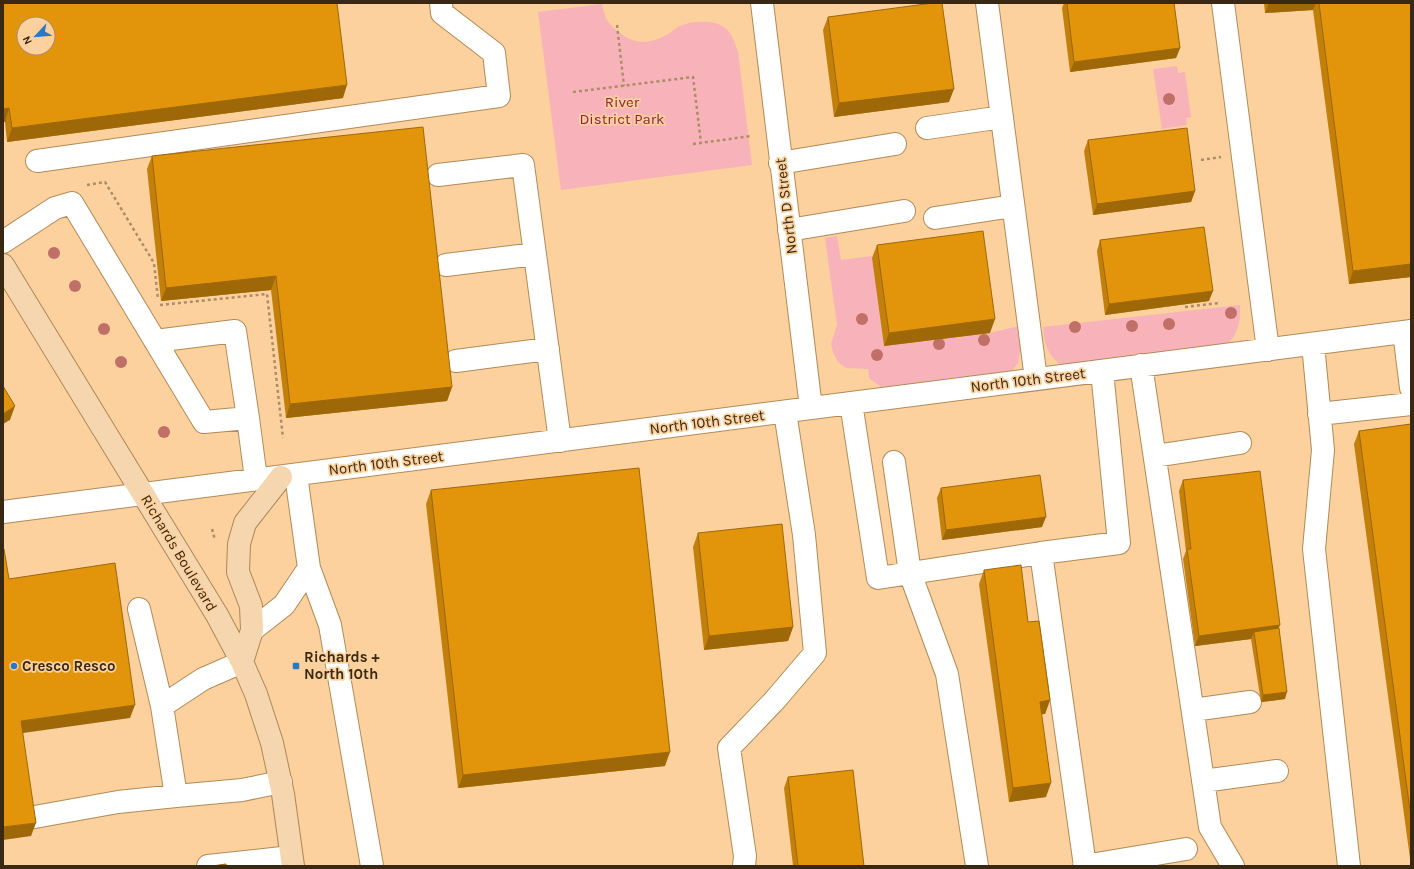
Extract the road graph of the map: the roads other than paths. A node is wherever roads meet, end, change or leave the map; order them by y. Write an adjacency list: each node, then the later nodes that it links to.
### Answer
1 (441, 3): 8 (street)
2 (762, 3): 9 (street, North D Street)
3 (987, 3): 5 (street)
4 (1224, 3): 23 (street)
5 (1002, 117): 6 (street); 11 (street)
6 (927, 128)
7 (895, 144): 9 (street)
8 (37, 161)
9 (780, 163): 14 (street, North D Street)
10 (438, 175): 16 (street)
11 (1013, 206): 13 (street); 27 (street)
12 (904, 211): 14 (street)
13 (935, 218)
14 (789, 230): 31 (street, North D Street)
15 (3, 242): 20 (street)
16 (535, 254): 18 (street); 22 (street)
17 (3, 264): 41 (main road, Richards Boulevard)
18 (446, 265)
19 (1407, 332): 21 (street, North 10th Street); 28 (street)
20 (155, 341): 34 (street); 34 (street)
21 (1313, 344): 23 (street, North 10th Street); 33 (street)
22 (548, 349): 24 (street); 35 (street)
23 (1268, 350): 25 (street, North 10th Street)
24 (456, 361)
25 (1141, 366): 26 (street, North 10th Street); 37 (street)
26 (1102, 371): 27 (street, North 10th Street); 43 (street)
27 (1036, 379): 29 (street, North 10th Street)
28 (1411, 388)
29 (851, 403): 31 (street, North 10th Street); 45 (street)
30 (1411, 404): 33 (street)
31 (811, 408): 32 (street, North 10th Street)
32 (785, 412): 35 (street, North 10th Street); 61 (street)
33 (1319, 414): 65 (street)
34 (248, 418): 40 (street)
35 (560, 441): 39 (street, North 10th Street)
36 (1240, 443): 37 (street)
37 (1155, 456): 51 (street)
38 (894, 462): 45 (street)
39 (288, 476): 40 (street, North 10th Street); 44 (street); 47 (main road)
40 (256, 479): 41 (street, North 10th Street)
41 (143, 494): 42 (street, North 10th Street); 48 (main road, Richards Boulevard)
42 (3, 512)
43 (1040, 553): 45 (street); 63 (street)
44 (309, 568): 47 (street); 60 (street)
45 (910, 573): 62 (street)
46 (139, 609): 50 (street)
47 (252, 630): 48 (main road)
48 (242, 662): 50 (street); 54 (main road, Richards Boulevard)
49 (1250, 702): 51 (street)
50 (162, 706): 55 (street)
51 (1193, 710): 53 (street)
52 (1277, 770): 53 (street)
53 (1203, 781): 64 (street)
54 (281, 782): 55 (street); 58 (main road, Richards Boulevard)
55 (176, 796): 56 (street)
56 (28, 818)
57 (1186, 849): 63 (street)
58 (292, 862): 59 (street)
59 (208, 866)
60 (372, 866)
61 (744, 866)
62 (977, 866)
63 (1084, 866)
64 (1233, 866)
65 (1349, 866)

